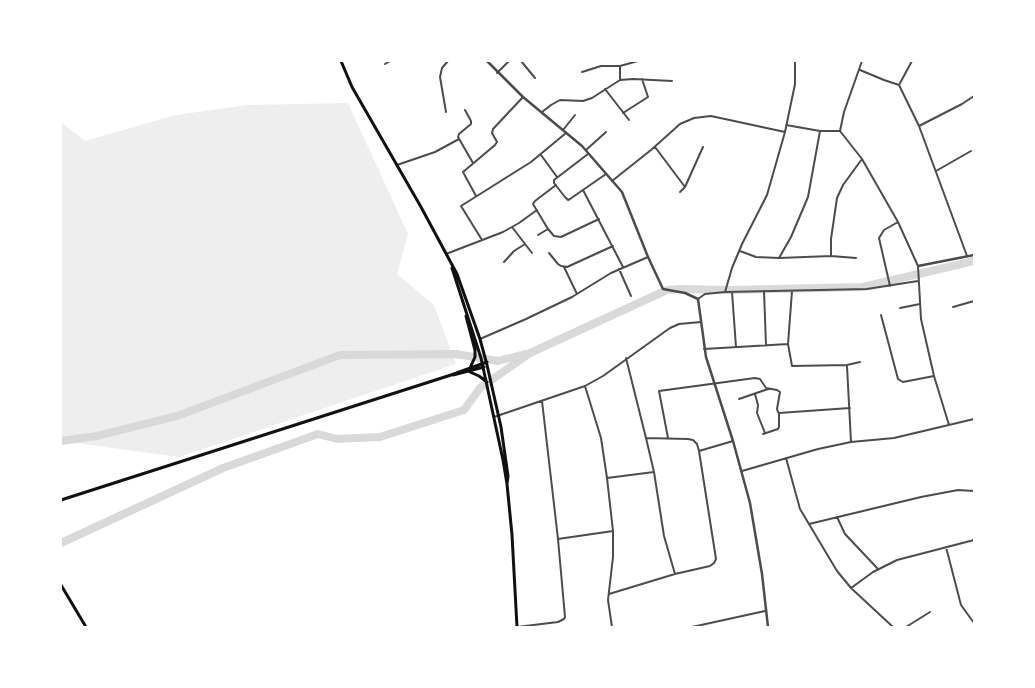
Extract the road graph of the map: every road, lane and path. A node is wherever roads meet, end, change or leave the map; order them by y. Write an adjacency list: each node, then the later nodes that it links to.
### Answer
1 (341, 61): 47 (main road)
2 (390, 61): 11 (street)
3 (448, 61): 25 (street)
4 (487, 61): 15 (street)
5 (509, 61): 15 (street)
6 (521, 61): 16 (street)
7 (638, 61): 12 (street)
8 (795, 61): 30 (street)
9 (862, 61): 13 (street)
10 (912, 61): 20 (street)
11 (385, 64)
12 (620, 66): 14 (street); 18 (street)
13 (860, 70): 20 (street); 34 (street)
14 (582, 72)
15 (497, 73): 23 (street)
16 (535, 78)
17 (642, 79): 18 (street); 19 (street); 27 (street)
18 (620, 80): 21 (street)
19 (672, 80)
20 (899, 85): 31 (street)
21 (605, 89): 26 (street); 27 (street)
22 (974, 96): 31 (street)
23 (523, 97): 26 (street); 46 (street)
24 (465, 110): 38 (street)
25 (446, 112)
26 (542, 112): 32 (street)
27 (623, 113): 29 (street)
28 (574, 115): 32 (street)
29 (629, 120)
30 (786, 125): 33 (street); 36 (street)
31 (919, 126): 48 (street)
32 (562, 130): 37 (street)
33 (820, 131): 34 (street); 74 (street)
34 (840, 131): 45 (street)
35 (606, 132): 41 (street)
36 (785, 132): 40 (street); 66 (street)
37 (566, 133): 41 (street); 44 (street)
38 (459, 139): 46 (street); 47 (street)
39 (703, 146): 53 (street)
40 (655, 147): 51 (street); 53 (street)
41 (585, 150): 43 (street)
42 (971, 151): 48 (street)
43 (588, 154): 49 (street); 50 (street)
44 (540, 155): 50 (street); 56 (street)
45 (862, 159): 59 (street); 71 (street)
46 (473, 163): 56 (street)
47 (397, 165): 69 (main road)
48 (936, 172): 72 (street)
49 (606, 174): 51 (street); 54 (street)
50 (557, 178): 52 (street)
51 (612, 181): 73 (street)
52 (556, 185): 54 (street); 57 (street)
53 (686, 187): 55 (street)
54 (583, 190): 58 (street)
55 (680, 192)
56 (476, 196): 63 (street)
57 (537, 210): 60 (street); 61 (street)
58 (598, 219): 61 (street); 65 (street)
59 (898, 222): 77 (street); 83 (street)
60 (512, 227): 63 (street); 64 (street)
61 (548, 229): 62 (street)
62 (538, 235)
63 (482, 240): 69 (street)
64 (525, 244): 67 (street); 76 (street)
65 (613, 246): 79 (street); 80 (street)
66 (740, 251): 74 (street); 86 (street)
67 (532, 253)
68 (549, 253): 79 (street)
69 (446, 254): 78 (main road)
70 (974, 255): 72 (street)
71 (831, 256): 74 (street); 75 (street)
72 (968, 256): 77 (street)
73 (648, 257): 80 (street); 90 (street)
74 (779, 258)
75 (856, 258)
76 (504, 262)
77 (918, 266): 82 (street)
78 (452, 267): 95 (main road); 98 (main road)
79 (564, 267): 88 (street)
80 (623, 268): 81 (street)
81 (619, 269): 88 (street); 89 (street)
82 (918, 281): 83 (street); 92 (street)
83 (890, 286): 85 (street)
84 (764, 291): 85 (street); 87 (street); 100 (street)
85 (792, 291): 99 (street)
86 (724, 292): 87 (street); 90 (street)
87 (732, 292): 101 (street)
88 (577, 294): 98 (street)
89 (631, 296)
90 (698, 299): 97 (street)
91 (974, 301): 93 (street)
92 (920, 304): 94 (street); 109 (street)
93 (953, 307)
94 (900, 308)
95 (465, 310): 106 (main road); 108 (main road)
96 (881, 315): 109 (street)
97 (701, 322): 102 (street); 103 (street)
98 (480, 339): 105 (main road)
99 (788, 344): 100 (street); 107 (street)
100 (766, 346): 101 (street)
101 (736, 347): 102 (street)
102 (704, 349): 111 (street)
103 (626, 358): 112 (street); 123 (street)
104 (860, 362): 107 (street)
105 (487, 364): 106 (main road); 119 (main road)
106 (483, 365): 108 (main road); 110 (main road)
107 (847, 365): 117 (street)
108 (470, 370): 110 (main road); 134 (main road)
109 (934, 376): 122 (street)
110 (487, 382): 120 (main road)
111 (714, 383): 113 (street); 124 (street); 125 (street)
112 (585, 386): 116 (street); 131 (street)
113 (770, 389): 114 (street); 118 (street)
114 (755, 394): 115 (street); 118 (street)
115 (739, 399)
116 (542, 401): 119 (street); 138 (street)
117 (850, 408): 118 (street); 126 (street)
118 (779, 413)
119 (499, 415): 120 (street); 132 (main road)
120 (494, 417): 132 (main road)
121 (974, 419): 122 (street)
122 (950, 425): 126 (street)
123 (646, 438): 124 (street); 130 (street)
124 (668, 438): 127 (street)
125 (733, 440): 127 (street); 129 (street)
126 (851, 442): 128 (street)
127 (699, 450): 142 (street)
128 (786, 458): 129 (street); 136 (street)
129 (742, 471): 146 (street)
130 (654, 472): 131 (street); 142 (street)
131 (607, 478): 137 (street)
132 (507, 484): 150 (main road)
133 (974, 491): 135 (street)
134 (61, 500)
135 (837, 517): 136 (street); 141 (street)
136 (809, 524): 144 (street)
137 (613, 530): 138 (street); 145 (street)
138 (558, 539): 150 (street)
139 (974, 540): 140 (street)
140 (946, 547): 141 (street); 148 (street)
141 (878, 569): 144 (street)
142 (675, 574): 145 (street)
143 (61, 585): 149 (main road)
144 (851, 588): 154 (street)
145 (609, 594): 151 (street)
146 (765, 611): 152 (street); 153 (street)
147 (930, 612): 155 (street)
148 (974, 623)
149 (86, 627)
150 (517, 627)
151 (612, 627)
152 (692, 627)
153 (768, 627)
154 (893, 627)
155 (906, 627)

